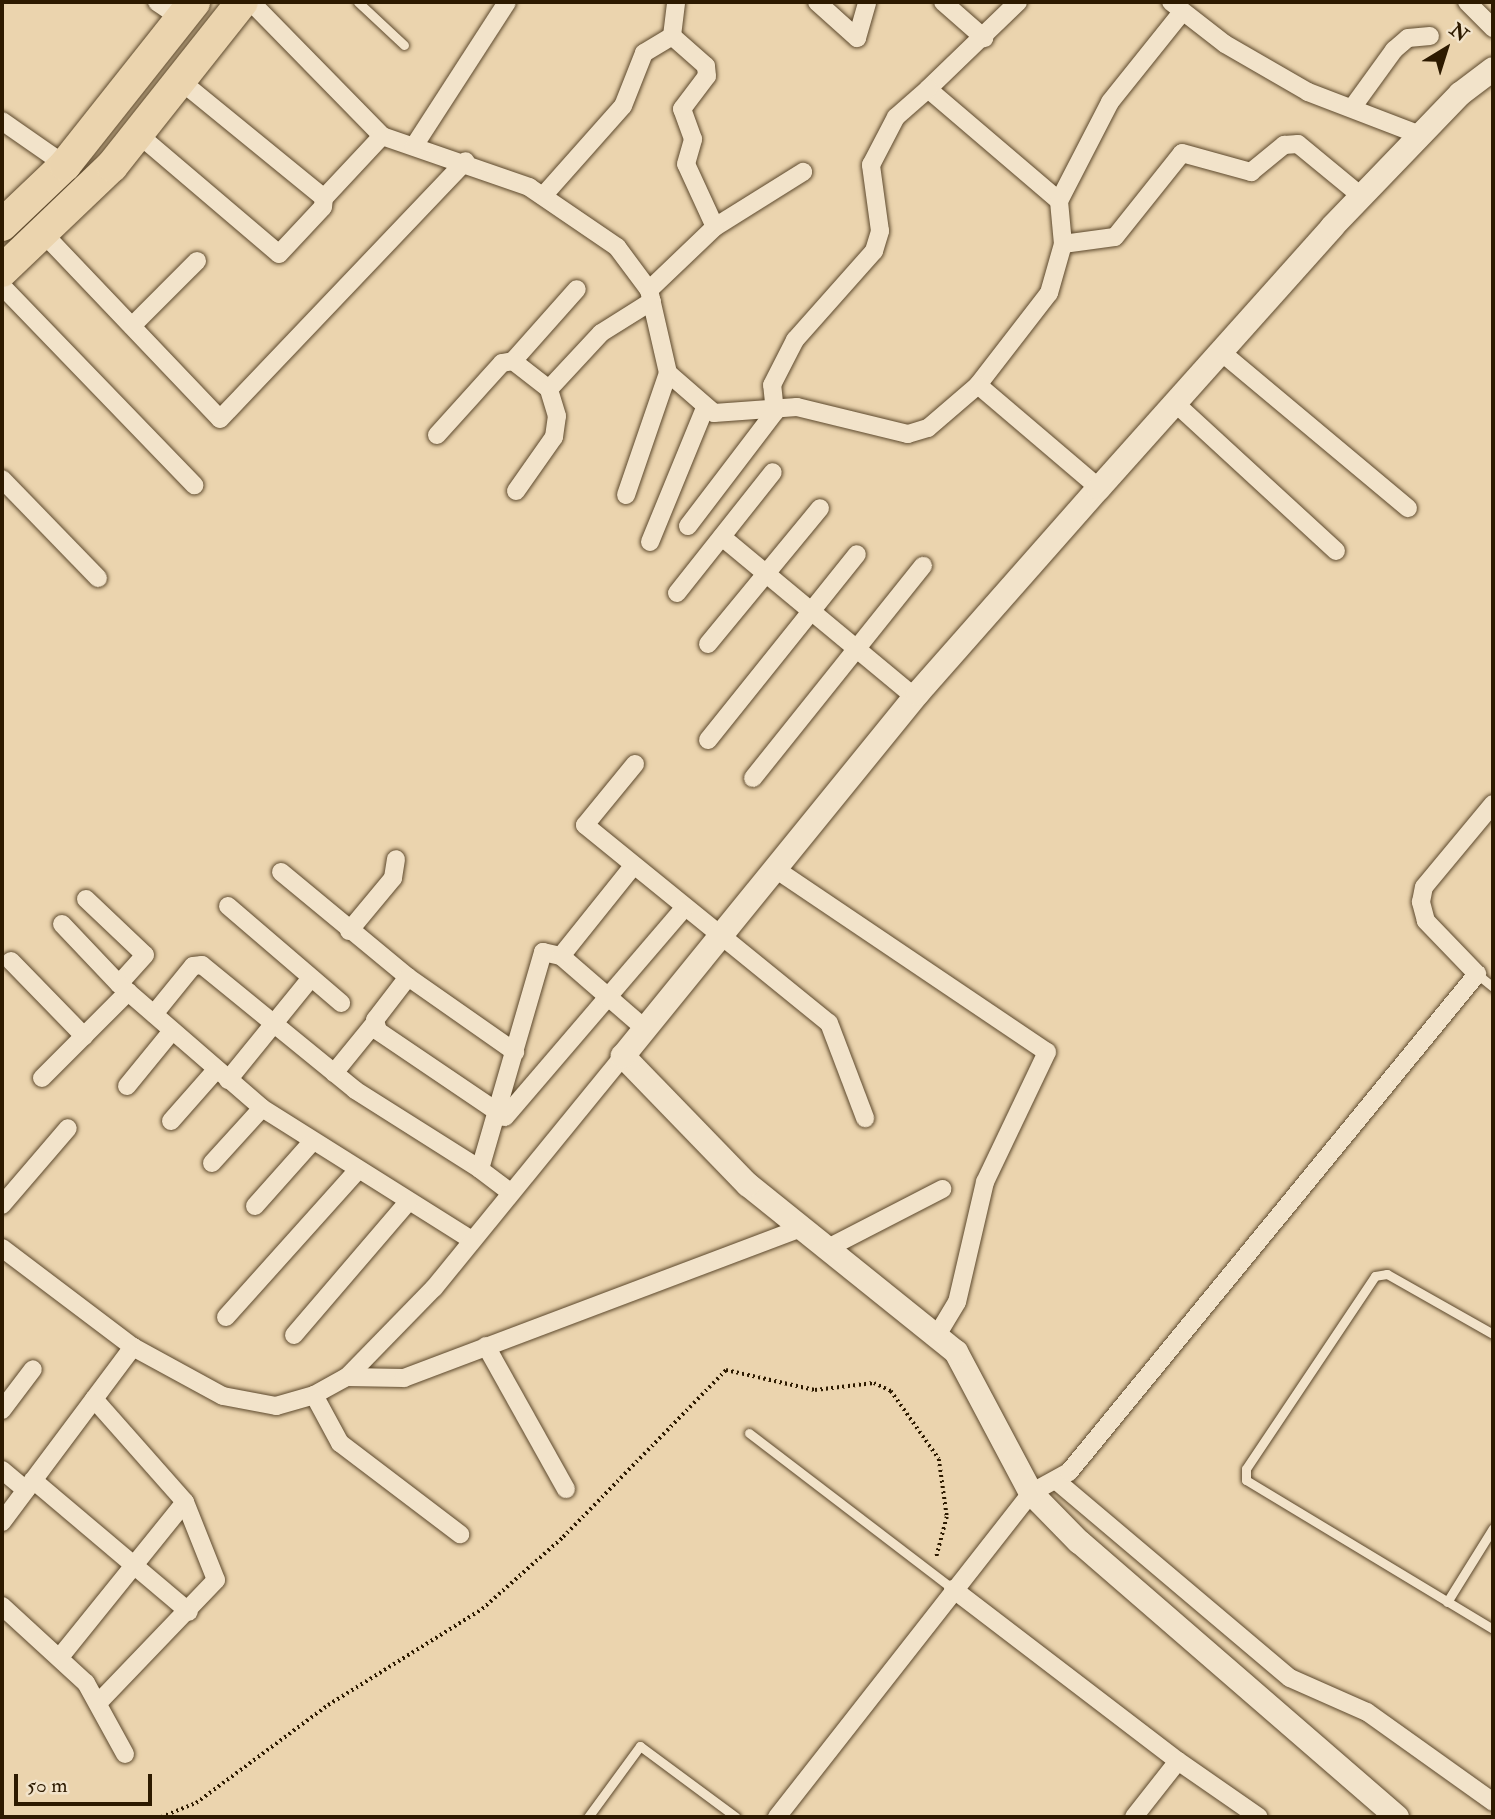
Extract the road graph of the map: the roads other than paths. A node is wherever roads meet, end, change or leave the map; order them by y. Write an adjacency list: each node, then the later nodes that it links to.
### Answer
1 (242, 2): 19 (highway)
2 (251, 2): 25 (street)
3 (358, 2): 17 (lane)
4 (507, 2): 26 (street)
5 (676, 2): 14 (street)
6 (817, 2): 7 (street)
7 (867, 2)
8 (943, 2): 16 (street)
9 (1018, 2): 16 (street)
10 (1467, 2): 13 (street)
11 (177, 7): 28 (highway)
12 (1177, 7): 21 (street); 33 (street)
13 (1493, 28)
14 (672, 36): 30 (street); 35 (street)
15 (1430, 36): 21 (street)
16 (984, 38): 20 (street)
17 (404, 46)
18 (1493, 69): 24 (street)
19 (182, 82): 23 (highway); 32 (street)
20 (929, 89): 33 (street); 51 (street)
21 (1352, 108): 24 (street)
22 (2, 121): 28 (street)
23 (138, 134): 32 (street); 36 (highway)
24 (1420, 135): 31 (street)
25 (382, 136): 26 (street); 32 (street)
26 (414, 146): 27 (street)
27 (466, 161): 30 (street); 43 (street)
28 (65, 165): 34 (highway)
29 (803, 172): 35 (street)
30 (542, 196): 42 (street)
31 (1361, 196): 37 (street); 44 (street)
32 (324, 198)
33 (1059, 201): 37 (street)
34 (2, 225)
35 (715, 227): 42 (street)
36 (42, 232): 39 (highway); 43 (street)
37 (1063, 244): 47 (street)
38 (197, 261): 43 (street)
39 (2, 271)
40 (2, 286): 55 (street)
41 (577, 289): 45 (street)
42 (651, 296): 46 (street); 48 (street)
43 (132, 326)
44 (1220, 351): 49 (street); 60 (street)
45 (513, 361): 48 (street); 52 (street)
46 (668, 373): 50 (street); 58 (street)
47 (978, 385): 51 (street); 56 (street)
48 (549, 389): 57 (street)
49 (1174, 402): 56 (street); 64 (street)
50 (705, 408): 51 (street); 63 (street)
51 (775, 412): 61 (street)
52 (437, 435)
53 (773, 472): 62 (street)
54 (2, 479): 68 (street)
55 (194, 485)
56 (1099, 488): 73 (street)
57 (516, 491)
58 (626, 495)
59 (820, 508): 67 (street)
60 (1408, 508)
61 (688, 526)
62 (722, 537): 67 (street); 69 (street)
63 (650, 542)
64 (1336, 551)
65 (857, 554): 70 (street)
66 (923, 566): 72 (street)
67 (766, 574): 70 (street); 71 (street)
68 (98, 578)
69 (677, 593)
70 (811, 611): 72 (street); 74 (street)
71 (708, 644)
72 (856, 649): 73 (street); 76 (street)
73 (915, 697): 80 (street)
74 (708, 740)
75 (635, 764): 79 (street)
76 (753, 778)
77 (1493, 804): 90 (street)
78 (396, 859): 86 (street)
79 (633, 866): 84 (street); 88 (street)
80 (774, 868): 87 (street); 130 (street)
81 (281, 872): 86 (street)
82 (86, 899): 93 (street)
83 (228, 906): 92 (street)
84 (684, 908): 87 (street); 95 (street)
85 (62, 924): 93 (street)
86 (349, 932): 91 (street)
87 (718, 936): 100 (street); 111 (street)
88 (561, 956): 95 (street); 103 (street)
89 (11, 961): 102 (street)
90 (1477, 974): 94 (lane); 140 (street)
91 (408, 977): 99 (street); 103 (street)
92 (310, 979): 96 (street); 98 (street)
93 (124, 988): 97 (street); 102 (street)
94 (1493, 988)
95 (610, 999): 100 (street); 110 (street)
96 (341, 1003)
97 (154, 1014): 98 (street); 101 (street)
98 (274, 1024): 105 (street); 106 (street)
99 (374, 1024): 105 (street); 110 (street)
100 (643, 1027): 104 (street)
101 (172, 1031): 106 (street); 108 (street)
102 (84, 1036): 107 (street)
103 (515, 1052): 110 (street)
104 (622, 1056): 119 (street); 123 (street)
105 (334, 1073): 116 (street)
106 (222, 1075): 109 (street); 112 (street)
107 (42, 1078)
108 (127, 1086)
109 (262, 1108): 114 (street); 115 (street)
110 (497, 1116): 116 (street)
111 (865, 1118)
112 (171, 1121)
113 (68, 1128): 121 (street)
114 (312, 1142): 117 (street); 122 (street)
115 (212, 1163)
116 (480, 1169): 119 (street)
117 (357, 1171): 120 (street); 127 (street)
118 (942, 1189): 126 (street)
119 (510, 1192): 124 (street)
120 (408, 1202): 124 (street); 129 (street)
121 (2, 1205)
122 (255, 1206)
123 (800, 1228): 126 (street); 131 (street)
124 (472, 1240): 134 (street)
125 (2, 1248): 132 (street)
126 (826, 1249): 130 (street)
127 (226, 1317)
128 (1493, 1334): 150 (lane)
129 (293, 1335)
130 (937, 1335): 143 (street)
131 (486, 1346): 134 (street); 142 (street)
132 (133, 1347): 135 (street); 136 (street)
133 (33, 1369): 137 (street)
134 (346, 1377): 135 (street)
135 (314, 1395): 147 (street)
136 (94, 1399): 141 (street); 144 (street)
137 (2, 1410)
138 (749, 1433): 149 (lane)
139 (2, 1470): 141 (street)
140 (1059, 1483): 143 (street); 158 (street)
141 (29, 1485): 145 (street); 148 (street)
142 (566, 1489)
143 (1031, 1493): 149 (street); 164 (street)
144 (185, 1502): 148 (street); 151 (street)
145 (2, 1522)
146 (1493, 1528): 150 (lane)
147 (460, 1534)
148 (134, 1566): 151 (street); 154 (street)
149 (953, 1589): 157 (street); 161 (street)
150 (1447, 1602): 153 (lane)
151 (189, 1612): 155 (street)
152 (5, 1617): 154 (street)
153 (1493, 1629)
154 (60, 1657): 155 (street)
155 (100, 1701): 156 (street)
156 (125, 1754)
157 (1178, 1761): 162 (street); 163 (street)
158 (1493, 1802)
159 (588, 1817): 160 (lane)
160 (736, 1817)
161 (777, 1817)
162 (1134, 1817)
163 (1259, 1817)
164 (1397, 1817)

